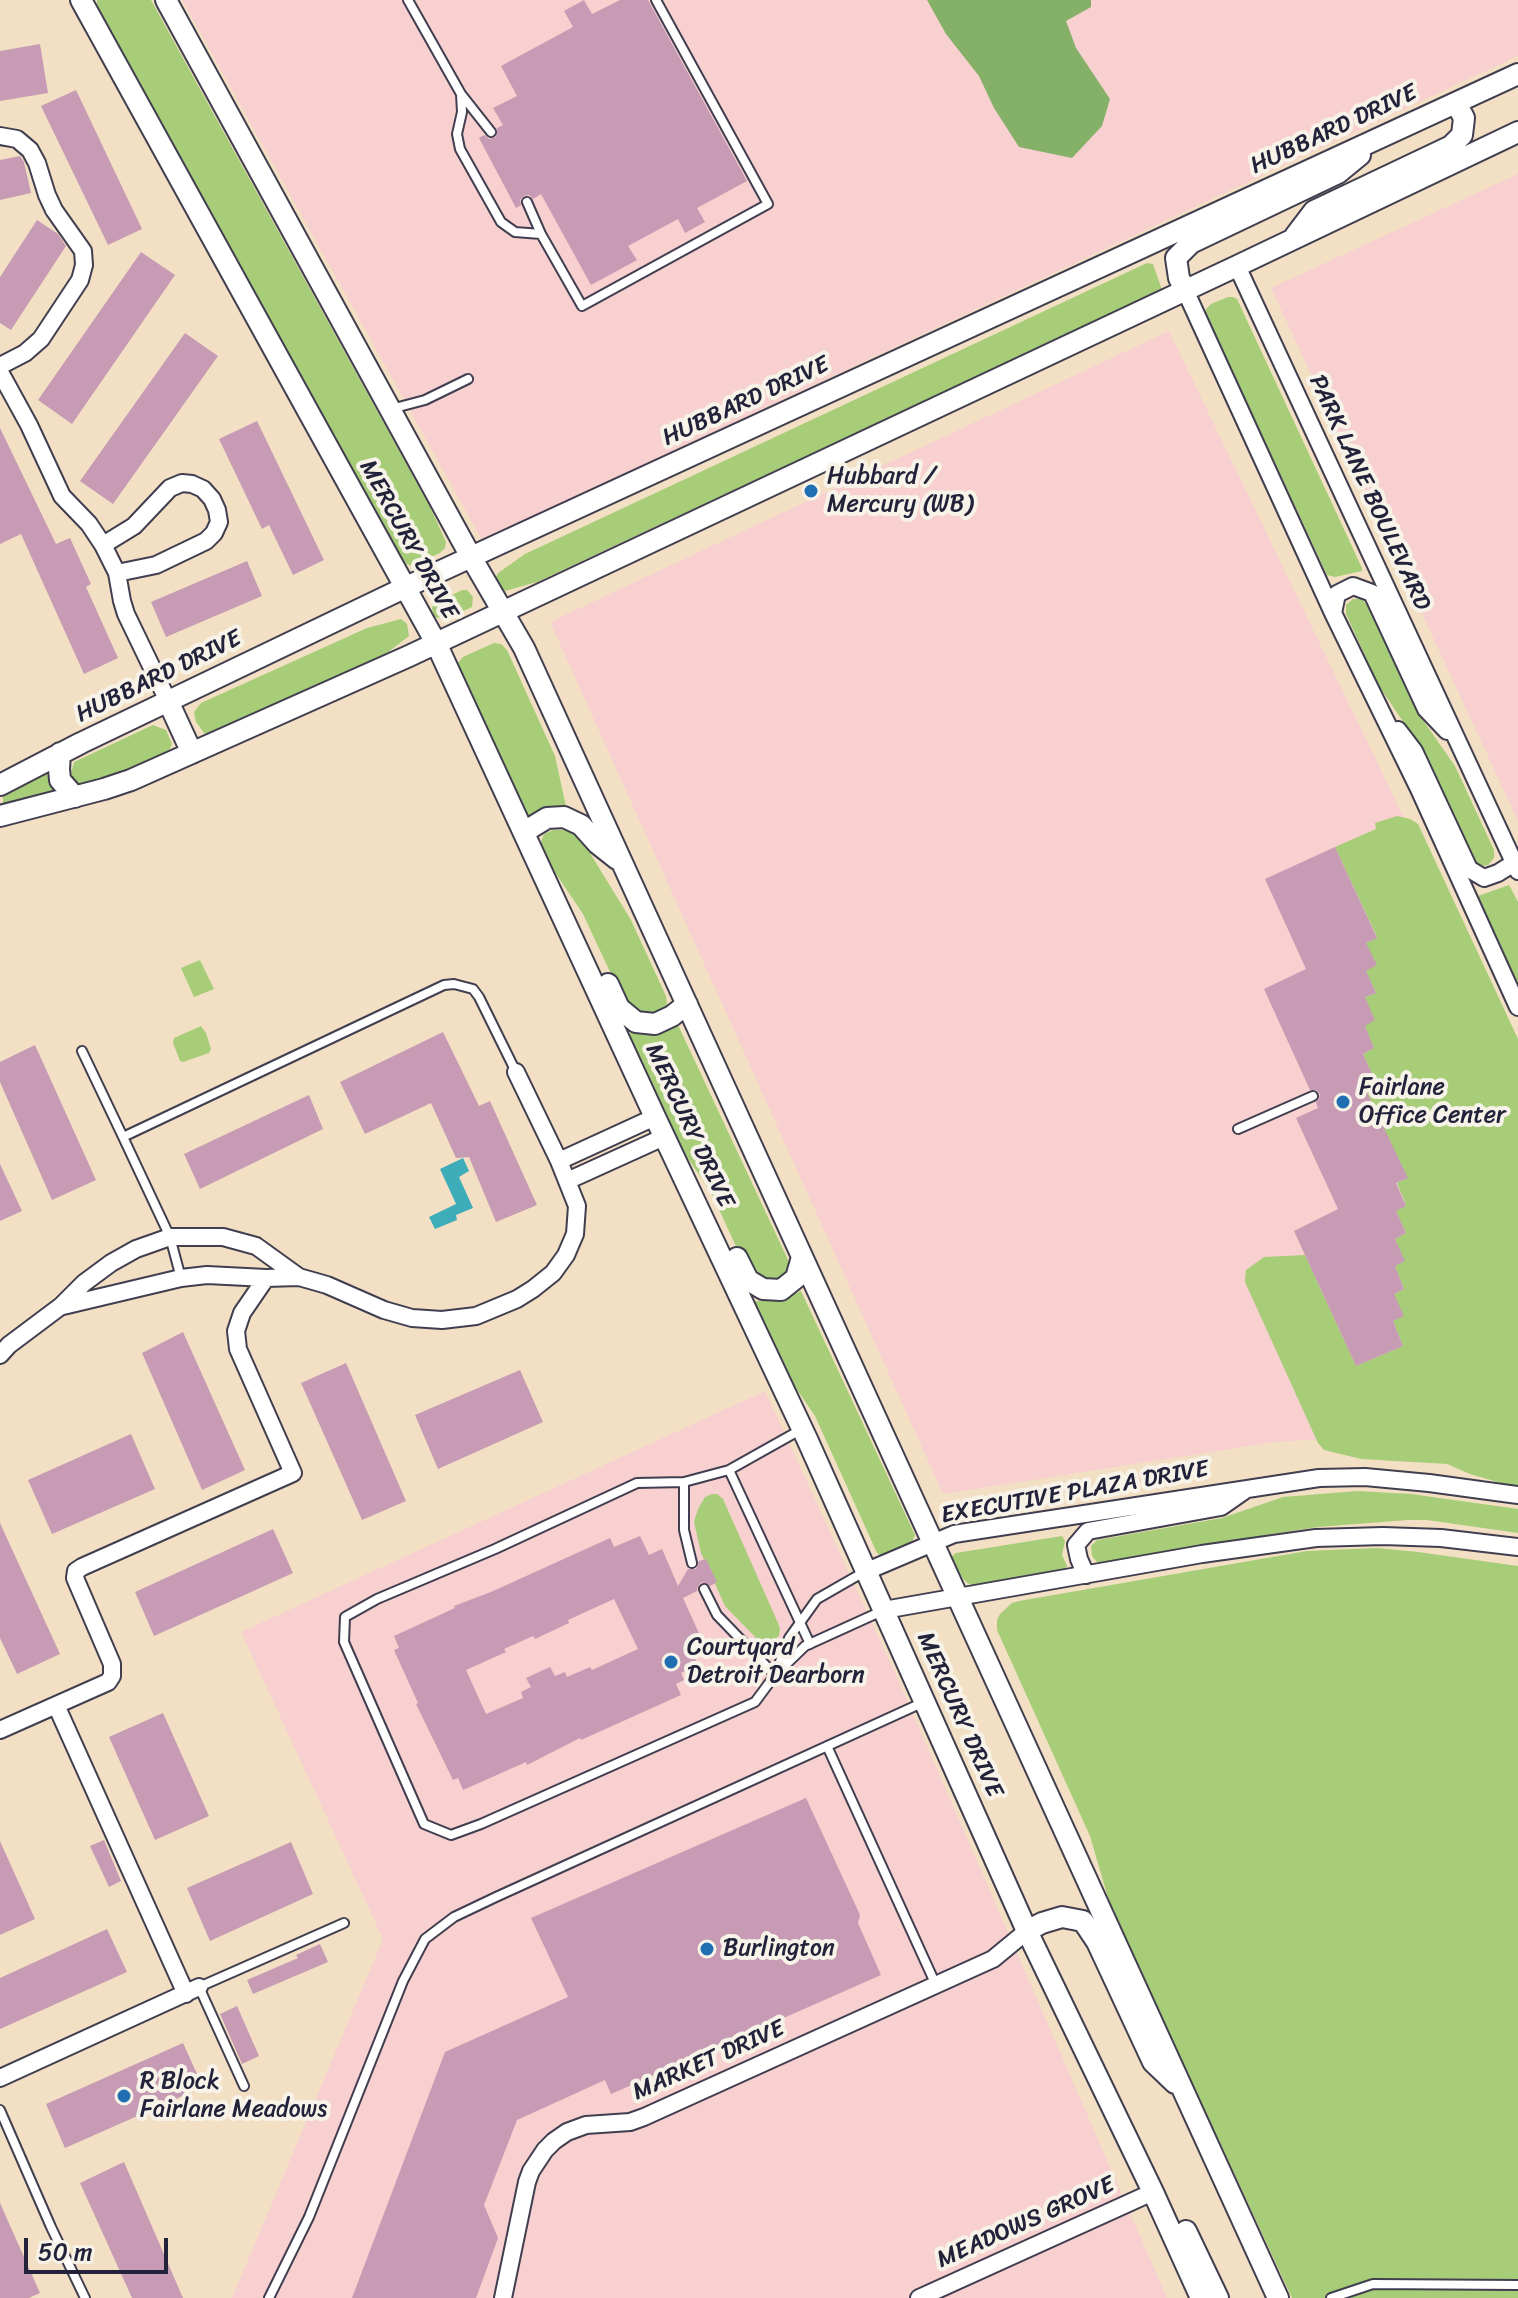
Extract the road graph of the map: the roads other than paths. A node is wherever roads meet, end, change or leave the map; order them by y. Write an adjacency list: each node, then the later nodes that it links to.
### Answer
1 (81, 0): 23 (street, MERCURY DRIVE)
2 (166, 0): 19 (street, MERCURY DRIVE)
3 (408, 0): 6 (lane)
4 (656, 0): 13 (lane)
5 (1518, 74): 7 (street, HUBBARD DRIVE)
6 (461, 94): 8 (lane); 13 (lane)
7 (1456, 103): 11 (street, HUBBARD DRIVE); 14 (street)
8 (491, 132)
9 (1518, 132): 14 (street)
10 (0, 136): 17 (street)
11 (1381, 137): 16 (street); 21 (street, HUBBARD DRIVE)
12 (527, 202): 13 (lane)
13 (541, 234)
14 (1293, 239): 15 (street)
15 (1237, 266): 16 (street); 29 (street, PARK LANE BOULEVARD)
16 (1185, 290): 24 (street); 25 (street, PARK LANE BOULEVARD)
17 (0, 369): 20 (street)
18 (468, 379): 19 (lane)
19 (390, 409): 21 (street, MERCURY DRIVE)
20 (103, 545): 22 (street); 22 (street)
21 (471, 557): 23 (street, HUBBARD DRIVE); 24 (street, MERCURY DRIVE)
22 (117, 573): 27 (street)
23 (404, 588): 26 (street, MERCURY DRIVE); 27 (street, HUBBARD DRIVE)
24 (504, 611): 26 (street); 37 (street, MERCURY DRIVE)
25 (1333, 613): 28 (street, PARK LANE BOULEVARD); 29 (street, PARK LANE BOULEVARD)
26 (436, 643): 31 (street); 35 (street, MERCURY DRIVE)
27 (168, 701): 30 (street, HUBBARD DRIVE); 31 (street)
28 (1378, 703): 38 (street, PARK LANE BOULEVARD); 40 (street, PARK LANE BOULEVARD)
29 (1457, 740): 38 (street, PARK LANE BOULEVARD)
30 (60, 753): 32 (street, HUBBARD DRIVE); 33 (street)
31 (192, 753): 33 (street)
32 (0, 785)
33 (75, 797): 34 (street)
34 (0, 816)
35 (524, 832): 36 (street, MERCURY DRIVE); 37 (street)
36 (536, 860): 39 (street); 44 (street, MERCURY DRIVE)
37 (623, 864): 39 (street, MERCURY DRIVE)
38 (1517, 865)
39 (687, 1004): 52 (street, MERCURY DRIVE)
40 (1518, 1007)
41 (82, 1051): 46 (lane)
42 (516, 1072): 46 (lane); 49 (street)
43 (1313, 1096): 45 (lane)
44 (655, 1117): 47 (street, MERCURY DRIVE); 49 (street)
45 (1238, 1129)
46 (123, 1137): 51 (lane)
47 (664, 1137): 48 (street, MERCURY DRIVE); 50 (street)
48 (675, 1157): 52 (street); 58 (street, MERCURY DRIVE)
49 (559, 1161): 50 (street)
50 (567, 1181): 53 (street)
51 (170, 1237): 53 (street); 54 (lane); 56 (street)
52 (802, 1257): 63 (street, MERCURY DRIVE)
53 (299, 1277): 55 (street)
54 (181, 1278): 55 (street); 56 (street)
55 (266, 1278): 75 (street)
56 (61, 1306): 57 (street)
57 (0, 1355)
58 (802, 1429): 59 (lane); 66 (street, MERCURY DRIVE)
59 (729, 1470): 60 (lane); 71 (lane)
60 (684, 1482): 65 (lane); 73 (lane)
61 (1249, 1488): 62 (street, EXECUTIVE PLAZA DRIVE); 63 (street, EXECUTIVE PLAZA DRIVE); 67 (street, EXECUTIVE PLAZA DRIVE)
62 (1518, 1495)
63 (932, 1542): 66 (street, EXECUTIVE PLAZA DRIVE); 69 (street, MERCURY DRIVE)
64 (1518, 1547): 67 (street)
65 (692, 1563)
66 (867, 1571): 70 (street, MERCURY DRIVE); 71 (lane)
67 (1086, 1575): 69 (street)
68 (704, 1589): 73 (lane)
69 (958, 1598): 70 (street); 84 (street, MERCURY DRIVE)
70 (884, 1610): 72 (lane); 74 (street, MERCURY DRIVE)
71 (800, 1624): 72 (lane); 73 (lane)
72 (810, 1644): 73 (lane)
73 (775, 1675)
74 (925, 1702): 77 (lane); 79 (street, MERCURY DRIVE)
75 (56, 1705): 76 (street); 81 (street)
76 (0, 1730)
77 (827, 1746): 80 (lane); 89 (lane)
78 (344, 1923): 81 (lane)
79 (1027, 1931): 80 (street, MARKET DRIVE); 84 (street); 86 (street, MERCURY DRIVE)
80 (936, 1985): 90 (street, MARKET DRIVE)
81 (192, 1991): 82 (street); 83 (lane)
82 (0, 2078)
83 (244, 2086)
84 (1184, 2091): 94 (street, MERCURY DRIVE)
85 (0, 2110): 88 (lane)
86 (1153, 2192): 91 (street, MEADOWS GROVE); 92 (street, MERCURY DRIVE); 93 (street)
87 (1518, 2285): 95 (lane)
88 (85, 2298)
89 (269, 2298)
90 (503, 2298)
91 (919, 2298)
92 (1201, 2298)
93 (1218, 2298)
94 (1278, 2298)
95 (1331, 2298)

